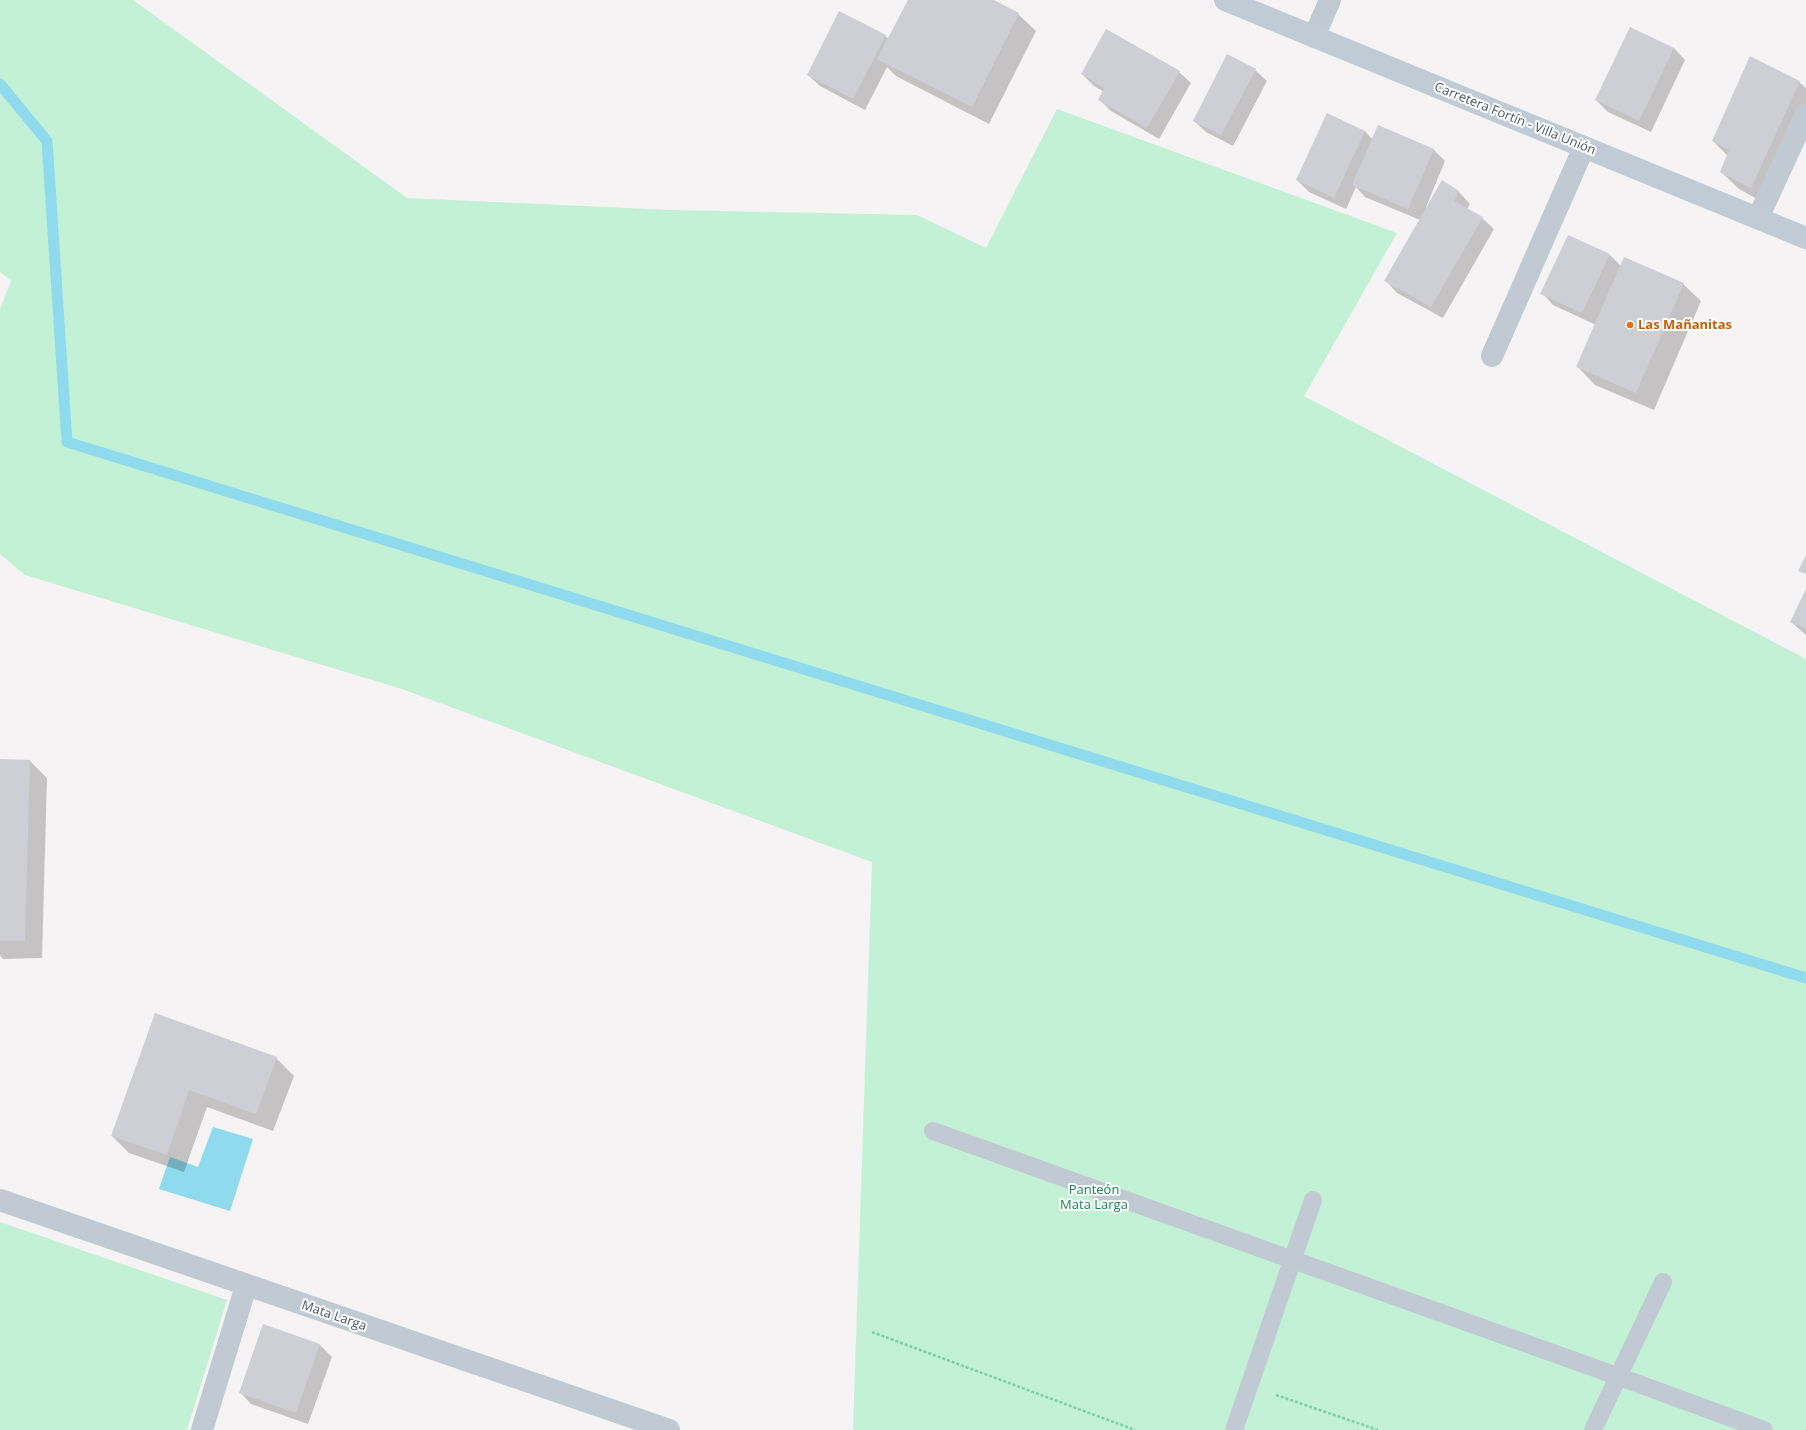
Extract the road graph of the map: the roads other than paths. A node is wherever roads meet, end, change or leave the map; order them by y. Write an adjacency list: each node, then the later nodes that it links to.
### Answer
1 (1225, 0): 3 (main road, Carretera Fortín - Villa Unión)
2 (1330, 0): 3 (street)
3 (1314, 36): 5 (main road, Carretera Fortín - Villa Unión)
4 (1806, 114): 6 (street)
5 (1584, 147): 6 (main road, Carretera Fortín - Villa Unión); 8 (street)
6 (1758, 218): 7 (main road, Carretera Fortín - Villa Unión)
7 (1806, 238)
8 (1492, 356)
9 (933, 1131): 12 (lane)
10 (0, 1200): 14 (street, Mata Larga)
11 (1313, 1200): 12 (lane)
12 (1292, 1260): 15 (lane); 18 (lane)
13 (1663, 1282): 15 (lane)
14 (246, 1286): 16 (street); 17 (street, Mata Larga)
15 (1617, 1376): 19 (lane); 20 (lane)
16 (202, 1430)
17 (669, 1430)
18 (1234, 1430)
19 (1593, 1430)
20 (1764, 1430)

